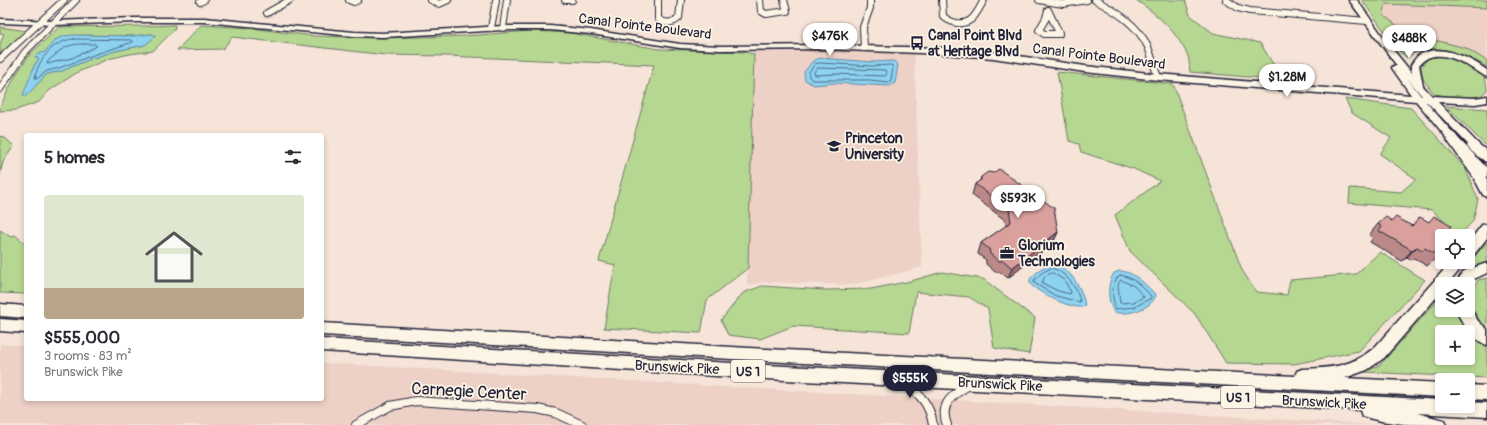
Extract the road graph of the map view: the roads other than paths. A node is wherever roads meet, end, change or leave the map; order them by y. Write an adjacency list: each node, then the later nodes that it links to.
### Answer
1 (64, 0): 29 (street)
2 (76, 0): 30 (street)
3 (290, 0): 26 (street)
4 (349, 0): 5 (street)
5 (358, 0)
6 (431, 0): 7 (street)
7 (448, 0)
8 (496, 0): 31 (street)
9 (507, 0): 32 (street)
10 (566, 0): 11 (street)
11 (572, 0)
12 (658, 0): 13 (street)
13 (681, 0)
14 (760, 0): 15 (street)
15 (784, 0)
16 (870, 0): 34 (street)
17 (942, 0): 18 (street)
18 (984, 0)
19 (1039, 0): 24 (street)
20 (1087, 0): 24 (street)
21 (1095, 0): 37 (street)
22 (1226, 0): 28 (street)
23 (1353, 0): 28 (street)
24 (1049, 3): 25 (street)
25 (1048, 10): 25 (street)
26 (267, 13)
27 (0, 21): 29 (street, Canal Pointe Boulevard)
28 (1367, 21): 33 (street)
29 (39, 23): 30 (street, Canal Pointe Boulevard); 35 (street)
30 (54, 23): 31 (street, Canal Pointe Boulevard); 38 (street)
31 (492, 28): 32 (street, Canal Pointe Boulevard)
32 (503, 28): 34 (street, Canal Pointe Boulevard)
33 (1382, 44): 39 (street); 40 (street)
34 (864, 48): 37 (street, Canal Pointe Boulevard)
35 (0, 59)
36 (1487, 74): 39 (street)
37 (1158, 77): 40 (street, Canal Pointe Boulevard)
38 (0, 89)
39 (1420, 89): 41 (street)
40 (1417, 98): 41 (street, Canal Pointe Boulevard); 43 (street)
41 (1429, 98): 42 (street, Canal Pointe Boulevard); 44 (street)
42 (1487, 99)
43 (1451, 137): 46 (street); 47 (highway)
44 (1473, 146): 45 (highway)
45 (1487, 158)
46 (1487, 174)
47 (1487, 192)
48 (1487, 228): 49 (highway)
49 (1475, 243)
50 (1487, 268): 52 (highway)
51 (1453, 269): 62 (highway)
52 (1466, 277)
53 (0, 310): 54 (highway)
54 (24, 312)
55 (1468, 317): 59 (highway)
56 (0, 326): 57 (highway)
57 (24, 327)
58 (324, 329): 62 (highway, Brunswick Pike / US 1)
59 (1487, 339)
60 (324, 345): 61 (highway, Brunswick Pike / US 1)
61 (898, 378): 63 (highway, Brunswick Pike / US 1); 71 (street)
62 (1236, 380): 64 (highway, Brunswick Pike / US 1)
63 (975, 382): 67 (highway, Brunswick Pike / US 1); 72 (street)
64 (1435, 390)
65 (1475, 392): 66 (highway)
66 (1487, 393)
67 (1303, 401): 68 (highway, Brunswick Pike / US 1); 73 (highway)
68 (1487, 410)
69 (356, 425): 70 (street, Carnegie Center)
70 (582, 425)
71 (934, 425)
72 (947, 425)
73 (1438, 425)

